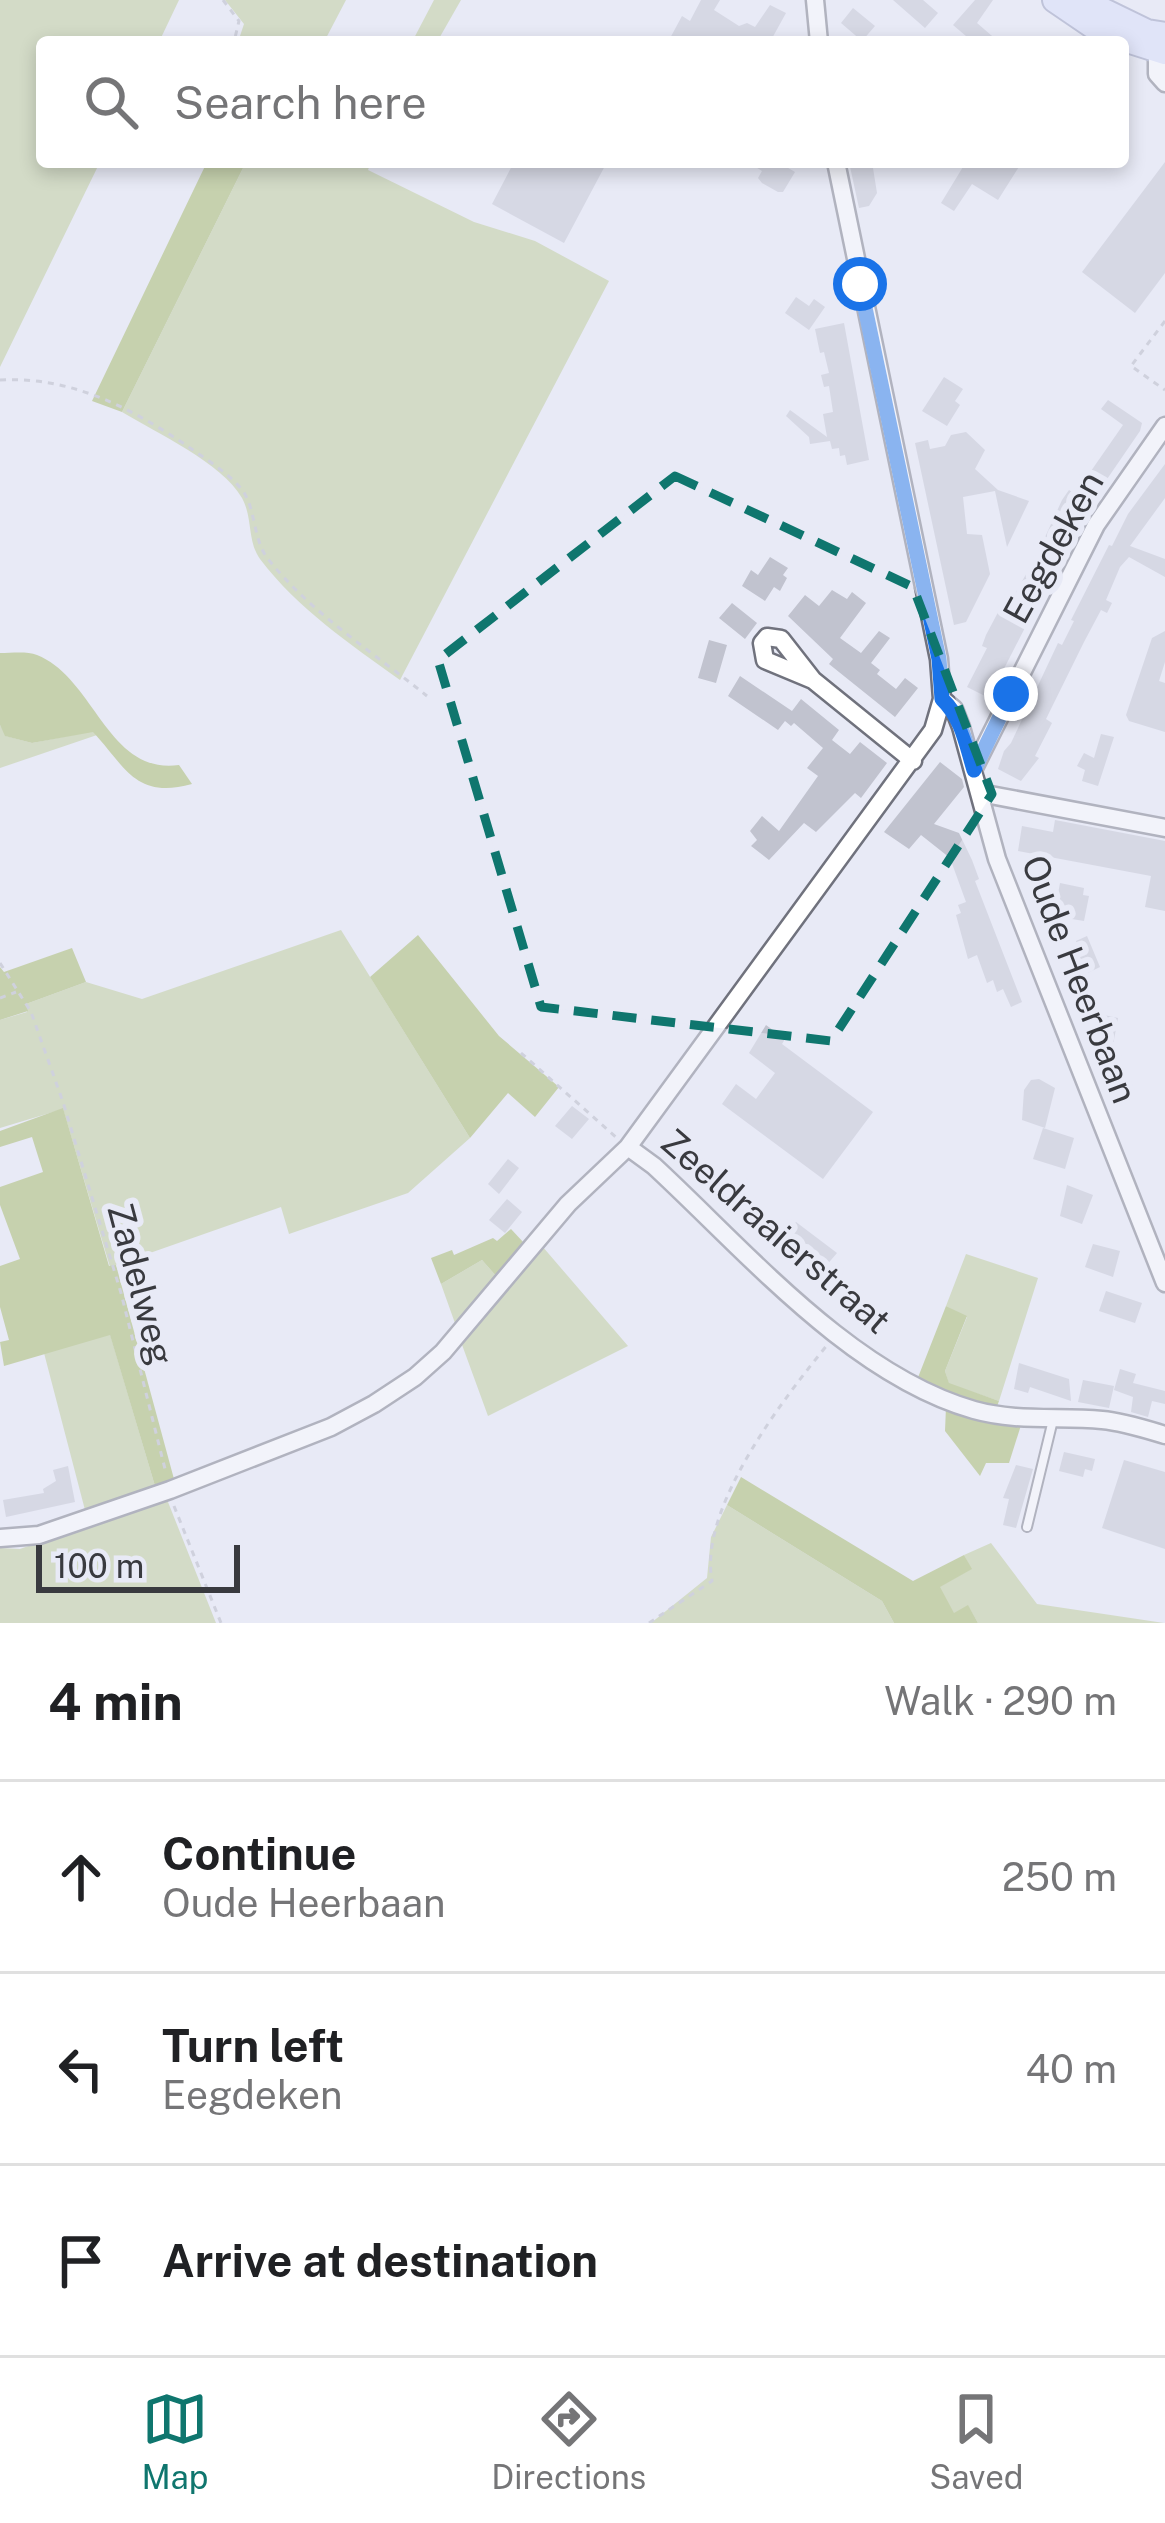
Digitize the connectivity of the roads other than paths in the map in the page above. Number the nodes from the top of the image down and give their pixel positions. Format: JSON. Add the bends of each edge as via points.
{"nodes":[{"id":1,"x":814,"y":0,"type":"edge"},
{"id":2,"x":1055,"y":0,"type":"edge"},
{"id":3,"x":1082,"y":0,"type":"edge"},
{"id":4,"x":818,"y":36,"type":"edge"},
{"id":5,"x":1123,"y":36,"type":"edge"},
{"id":6,"x":1129,"y":37,"type":"edge"},
{"id":7,"x":1161,"y":43,"type":"edge"},
{"id":8,"x":1165,"y":83,"type":"edge"},
{"id":9,"x":837,"y":168,"type":"edge"},
{"id":10,"x":1165,"y":426,"type":"edge"},
{"id":11,"x":813,"y":680,"type":"dead end"},
{"id":12,"x":942,"y":699,"type":"junction"},
{"id":13,"x":913,"y":760,"type":"junction"},
{"id":14,"x":974,"y":770,"type":"junction"},
{"id":15,"x":980,"y":793,"type":"junction"},
{"id":16,"x":1165,"y":828,"type":"edge"},
{"id":17,"x":628,"y":1147,"type":"junction"},
{"id":18,"x":1165,"y":1283,"type":"edge"},
{"id":19,"x":1053,"y":1419,"type":"junction"},
{"id":20,"x":1165,"y":1435,"type":"edge"},
{"id":21,"x":1027,"y":1527,"type":"dead end"},
{"id":22,"x":0,"y":1538,"type":"edge"}],
"edges":[{"from":1,"to":4,"type":"street"},
{"from":2,"to":5,"type":"main road","via":[[1102,32]]},
{"from":3,"to":7,"type":"main road"},
{"from":6,"to":7,"type":"main road"},
{"from":7,"to":8,"type":"street","via":[[1157,74]]},
{"from":9,"to":12,"type":"street","name":"Oude Heerbaan"},
{"from":10,"to":14,"type":"street","name":"Eegdeken","via":[[1096,526]]},
{"from":11,"to":13,"type":"street"},
{"from":12,"to":13,"type":"street"},
{"from":12,"to":14,"type":"street","name":"Oude Heerbaan","via":[[962,727]]},
{"from":13,"to":17,"type":"street"},
{"from":14,"to":15,"type":"street","name":"Oude Heerbaan"},
{"from":15,"to":16,"type":"street"},
{"from":15,"to":18,"type":"street","name":"Oude Heerbaan","via":[[1030,949]]},
{"from":17,"to":19,"type":"street","name":"Zeeldraaierstraat","via":[[867,1357],[949,1402]]},
{"from":17,"to":22,"type":"street","name":"Zeeldraaierstraat","via":[[415,1377],[331,1426],[170,1490],[39,1535]]},
{"from":19,"to":20,"type":"street","name":"Zeeldraaierstraat"},
{"from":19,"to":21,"type":"lane"}]}
